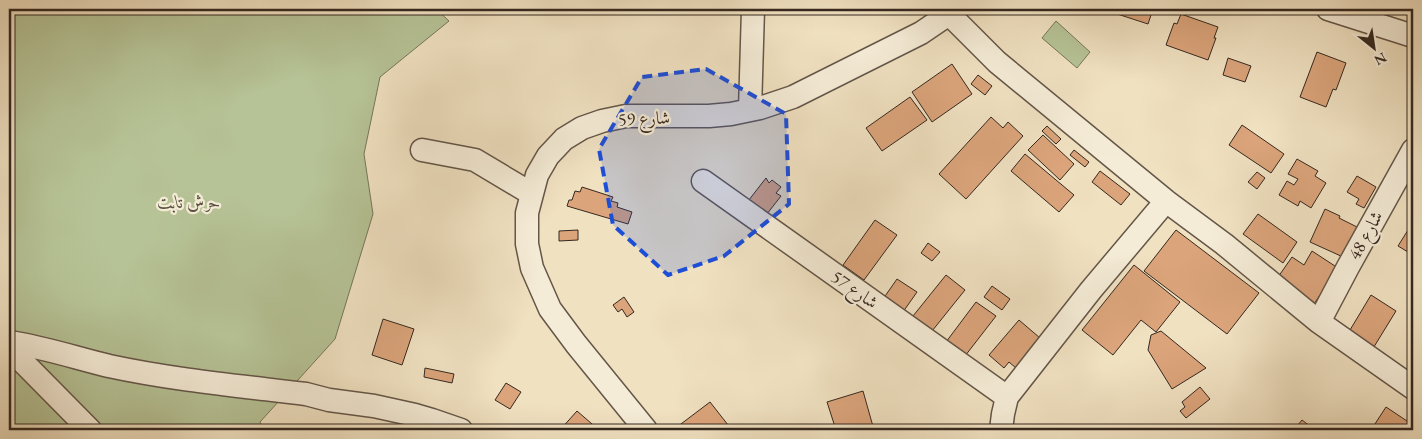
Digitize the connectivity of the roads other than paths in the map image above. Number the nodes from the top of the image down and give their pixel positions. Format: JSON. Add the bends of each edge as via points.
{"nodes":[{"id":1,"x":753,"y":9,"type":"edge"},
{"id":2,"x":1328,"y":9,"type":"edge"},
{"id":3,"x":951,"y":11,"type":"edge"},
{"id":4,"x":1413,"y":36,"type":"edge"},
{"id":5,"x":750,"y":110,"type":"junction"},
{"id":6,"x":422,"y":150,"type":"dead end"},
{"id":7,"x":1413,"y":150,"type":"edge"},
{"id":8,"x":703,"y":181,"type":"dead end"},
{"id":9,"x":532,"y":194,"type":"junction"},
{"id":10,"x":1166,"y":201,"type":"junction"},
{"id":11,"x":1319,"y":322,"type":"junction"},
{"id":12,"x":9,"y":342,"type":"edge"},
{"id":13,"x":9,"y":348,"type":"edge"},
{"id":14,"x":1413,"y":388,"type":"edge"},
{"id":15,"x":1007,"y":397,"type":"junction"},
{"id":16,"x":90,"y":430,"type":"edge"},
{"id":17,"x":461,"y":430,"type":"edge"},
{"id":18,"x":646,"y":430,"type":"edge"},
{"id":19,"x":1001,"y":430,"type":"edge"}],
"edges":[{"from":1,"to":5,"type":"street"},
{"from":2,"to":4,"type":"street"},
{"from":3,"to":5,"type":"street","name":"شارع 59","via":[[921,33],[793,97]]},
{"from":3,"to":10,"type":"street","via":[[997,62]]},
{"from":5,"to":9,"type":"street","name":"شارع 59","via":[[709,116],[626,116],[582,128],[564,139],[548,156],[537,175]]},
{"from":6,"to":9,"type":"street","via":[[475,160]]},
{"from":7,"to":11,"type":"street","name":"شارع 48"},
{"from":8,"to":15,"type":"street","name":"شارع 57"},
{"from":9,"to":18,"type":"street","name":"شارع 59","via":[[527,213],[527,244],[532,268],[550,309]]},
{"from":10,"to":11,"type":"street"},
{"from":10,"to":15,"type":"street"},
{"from":11,"to":14,"type":"street"},
{"from":12,"to":17,"type":"street","via":[[108,366],[374,406]]},
{"from":13,"to":16,"type":"street"},
{"from":15,"to":19,"type":"street"}]}
